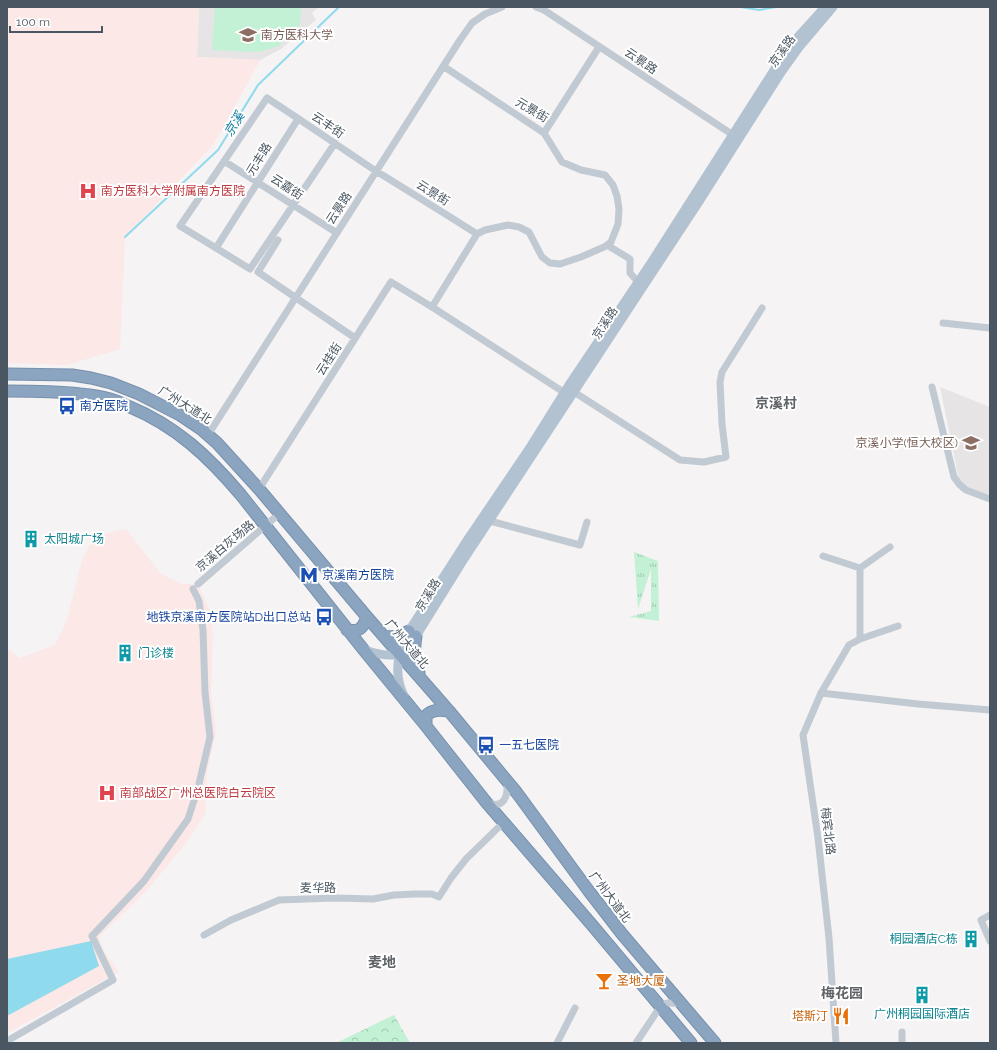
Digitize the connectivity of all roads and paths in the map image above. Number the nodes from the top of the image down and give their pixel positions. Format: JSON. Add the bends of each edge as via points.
{"nodes":[{"id":1,"x":502,"y":7,"type":"edge"},
{"id":2,"x":536,"y":7,"type":"edge"},
{"id":3,"x":825,"y":7,"type":"edge"},
{"id":4,"x":834,"y":7,"type":"edge"},
{"id":5,"x":599,"y":47,"type":"junction"},
{"id":6,"x":443,"y":66,"type":"junction"},
{"id":7,"x":298,"y":119,"type":"junction"},
{"id":8,"x":544,"y":133,"type":"junction"},
{"id":9,"x":733,"y":135,"type":"junction"},
{"id":10,"x":335,"y":143,"type":"junction"},
{"id":11,"x":224,"y":161,"type":"junction"},
{"id":12,"x":376,"y":171,"type":"junction"},
{"id":13,"x":258,"y":182,"type":"junction"},
{"id":14,"x":293,"y":204,"type":"junction"},
{"id":15,"x":337,"y":233,"type":"junction"},
{"id":16,"x":477,"y":234,"type":"junction"},
{"id":17,"x":278,"y":240,"type":"dead end"},
{"id":18,"x":607,"y":245,"type":"junction"},
{"id":19,"x":216,"y":248,"type":"junction"},
{"id":20,"x":638,"y":282,"type":"junction"},
{"id":21,"x":295,"y":298,"type":"junction"},
{"id":22,"x":432,"y":307,"type":"junction"},
{"id":23,"x":762,"y":308,"type":"dead end"},
{"id":24,"x":944,"y":323,"type":"dead end"},
{"id":25,"x":990,"y":328,"type":"edge"},
{"id":26,"x":355,"y":338,"type":"junction"},
{"id":27,"x":7,"y":374,"type":"edge"},
{"id":28,"x":932,"y":387,"type":"dead end"},
{"id":29,"x":7,"y":391,"type":"edge"},
{"id":30,"x":569,"y":392,"type":"junction"},
{"id":31,"x":208,"y":435,"type":"junction"},
{"id":32,"x":259,"y":489,"type":"junction"},
{"id":33,"x":990,"y":499,"type":"edge"},
{"id":34,"x":280,"y":513,"type":"junction"},
{"id":35,"x":490,"y":521,"type":"junction"},
{"id":36,"x":587,"y":522,"type":"dead end"},
{"id":37,"x":266,"y":526,"type":"junction"},
{"id":38,"x":890,"y":547,"type":"dead end"},
{"id":39,"x":823,"y":556,"type":"dead end"},
{"id":40,"x":860,"y":568,"type":"junction"},
{"id":41,"x":198,"y":584,"type":"dead end"},
{"id":42,"x":193,"y":589,"type":"dead end"},
{"id":43,"x":367,"y":617,"type":"junction"},
{"id":44,"x":898,"y":626,"type":"dead end"},
{"id":45,"x":347,"y":630,"type":"junction"},
{"id":46,"x":412,"y":634,"type":"junction"},
{"id":47,"x":384,"y":636,"type":"junction"},
{"id":48,"x":860,"y":639,"type":"junction"},
{"id":49,"x":362,"y":649,"type":"junction"},
{"id":50,"x":399,"y":654,"type":"junction"},
{"id":51,"x":425,"y":684,"type":"junction"},
{"id":52,"x":822,"y":693,"type":"junction"},
{"id":53,"x":408,"y":704,"type":"junction"},
{"id":54,"x":990,"y":710,"type":"edge"},
{"id":55,"x":449,"y":711,"type":"junction"},
{"id":56,"x":426,"y":726,"type":"junction"},
{"id":57,"x":507,"y":782,"type":"junction"},
{"id":58,"x":486,"y":802,"type":"junction"},
{"id":59,"x":504,"y":822,"type":"junction"},
{"id":60,"x":990,"y":915,"type":"edge"},
{"id":61,"x":204,"y":936,"type":"dead end"},
{"id":62,"x":990,"y":941,"type":"edge"},
{"id":63,"x":681,"y":1004,"type":"junction"},
{"id":64,"x":660,"y":1007,"type":"junction"},
{"id":65,"x":575,"y":1008,"type":"dead end"},
{"id":66,"x":902,"y":1032,"type":"dead end"},
{"id":67,"x":7,"y":1041,"type":"edge"},
{"id":68,"x":557,"y":1043,"type":"edge"},
{"id":69,"x":636,"y":1043,"type":"edge"},
{"id":70,"x":691,"y":1043,"type":"edge"},
{"id":71,"x":715,"y":1043,"type":"edge"},
{"id":72,"x":836,"y":1043,"type":"edge"},
{"id":73,"x":902,"y":1043,"type":"edge"}],
"edges":[{"from":1,"to":6,"type":"street","name":"云景路","via":[[472,23]]},
{"from":2,"to":5,"type":"street","name":"云景路"},
{"from":3,"to":9,"type":"main road","name":"京溪路","via":[[796,39]]},
{"from":4,"to":30,"type":"main road","name":"京溪路","via":[[780,74],[700,200]]},
{"from":5,"to":8,"type":"street","name":"元景街"},
{"from":5,"to":9,"type":"street","name":"云景路"},
{"from":6,"to":8,"type":"street","name":"元景街"},
{"from":6,"to":12,"type":"street","name":"云景路"},
{"from":7,"to":10,"type":"street","name":"云丰街"},
{"from":7,"to":11,"type":"street","name":"云丰街","via":[[267,98]]},
{"from":7,"to":13,"type":"street","name":"元丰路"},
{"from":8,"to":18,"type":"street","via":[[562,162],[581,170],[604,175],[613,185],[619,209],[618,224],[611,242]]},
{"from":9,"to":20,"type":"main road","name":"京溪路"},
{"from":10,"to":12,"type":"street","name":"云丰街"},
{"from":10,"to":14,"type":"street"},
{"from":11,"to":13,"type":"street","name":"云嘉街"},
{"from":11,"to":19,"type":"street","via":[[180,226]]},
{"from":12,"to":15,"type":"street","name":"云景路"},
{"from":12,"to":16,"type":"street","name":"云景街"},
{"from":13,"to":14,"type":"street","name":"云嘉街"},
{"from":13,"to":19,"type":"street","name":"元丰路"},
{"from":14,"to":15,"type":"street","name":"云嘉街"},
{"from":14,"to":19,"type":"street","via":[[250,269]]},
{"from":15,"to":21,"type":"street","name":"云景路"},
{"from":16,"to":18,"type":"street","via":[[508,225],[519,227],[529,232],[542,257],[550,263],[560,264]]},
{"from":16,"to":22,"type":"street"},
{"from":17,"to":21,"type":"street","via":[[258,272]]},
{"from":18,"to":20,"type":"street","via":[[630,259],[630,273]]},
{"from":20,"to":30,"type":"main road","name":"京溪路"},
{"from":21,"to":26,"type":"street"},
{"from":21,"to":31,"type":"street","name":"云景路"},
{"from":22,"to":26,"type":"street","name":"云桂街","via":[[391,282]]},
{"from":22,"to":30,"type":"street","name":"云桂街"},
{"from":23,"to":30,"type":"street","name":"云桂街","via":[[722,372],[720,382],[726,457],[704,462],[680,460]]},
{"from":24,"to":25,"type":"street"},
{"from":26,"to":32,"type":"street","name":"云桂街"},
{"from":27,"to":31,"type":"highway","name":"广州大道北","via":[[72,376],[111,383],[167,408]]},
{"from":28,"to":33,"type":"street","via":[[954,477],[966,490]]},
{"from":29,"to":37,"type":"highway","via":[[99,396],[150,416],[184,438],[210,461]]},
{"from":30,"to":35,"type":"main road","name":"京溪路"},
{"from":30,"to":46,"type":"main road","name":"京溪路","via":[[464,545]]},
{"from":31,"to":32,"type":"highway","name":"广州大道北"},
{"from":32,"to":34,"type":"highway","name":"广州大道北"},
{"from":34,"to":37,"type":"street","name":"京溪白灰场路"},
{"from":34,"to":43,"type":"highway","name":"广州大道北"},
{"from":35,"to":36,"type":"street","via":[[580,545]]},
{"from":35,"to":46,"type":"main road","name":"京溪路"},
{"from":37,"to":41,"type":"street","name":"京溪白灰场路"},
{"from":37,"to":45,"type":"highway"},
{"from":38,"to":40,"type":"street"},
{"from":39,"to":40,"type":"street"},
{"from":40,"to":48,"type":"street"},
{"from":42,"to":67,"type":"street","via":[[199,601],[203,630],[205,692],[210,737],[188,819],[144,881],[92,936],[113,980]]},
{"from":43,"to":45,"type":"highway","via":[[364,625],[358,630]]},
{"from":43,"to":47,"type":"highway","name":"广州大道北"},
{"from":44,"to":48,"type":"street"},
{"from":45,"to":49,"type":"highway"},
{"from":46,"to":47,"type":"highway"},
{"from":46,"to":50,"type":"main road","name":"京溪路","via":[[404,640]]},
{"from":46,"to":51,"type":"highway","via":[[414,659]]},
{"from":47,"to":50,"type":"highway","name":"广州大道北"},
{"from":48,"to":52,"type":"street","name":"梅宾北路","via":[[849,645]]},
{"from":49,"to":50,"type":"main road","via":[[380,654]]},
{"from":49,"to":53,"type":"highway"},
{"from":50,"to":51,"type":"highway","name":"广州大道北"},
{"from":50,"to":53,"type":"main road","name":"京溪路","via":[[398,681]]},
{"from":51,"to":55,"type":"highway","name":"广州大道北"},
{"from":52,"to":54,"type":"street"},
{"from":52,"to":72,"type":"street","name":"梅宾北路","via":[[803,735],[829,938]]},
{"from":53,"to":56,"type":"highway"},
{"from":55,"to":56,"type":"highway","via":[[429,713],[426,716]]},
{"from":55,"to":57,"type":"highway","name":"广州大道北"},
{"from":56,"to":58,"type":"highway"},
{"from":57,"to":58,"type":"street","via":[[506,798],[503,802]]},
{"from":57,"to":63,"type":"highway","name":"广州大道北","via":[[607,915]]},
{"from":58,"to":59,"type":"highway"},
{"from":59,"to":61,"type":"street","name":"麦华路","via":[[466,859],[439,897],[432,894],[415,894],[373,899],[279,900],[231,920]]},
{"from":59,"to":64,"type":"highway"},
{"from":60,"to":62,"type":"street","via":[[981,920]]},
{"from":63,"to":64,"type":"street","via":[[665,1003]]},
{"from":63,"to":71,"type":"highway","name":"广州大道北"},
{"from":64,"to":69,"type":"street"},
{"from":64,"to":70,"type":"highway"},
{"from":65,"to":68,"type":"street"},
{"from":66,"to":73,"type":"street"}]}
